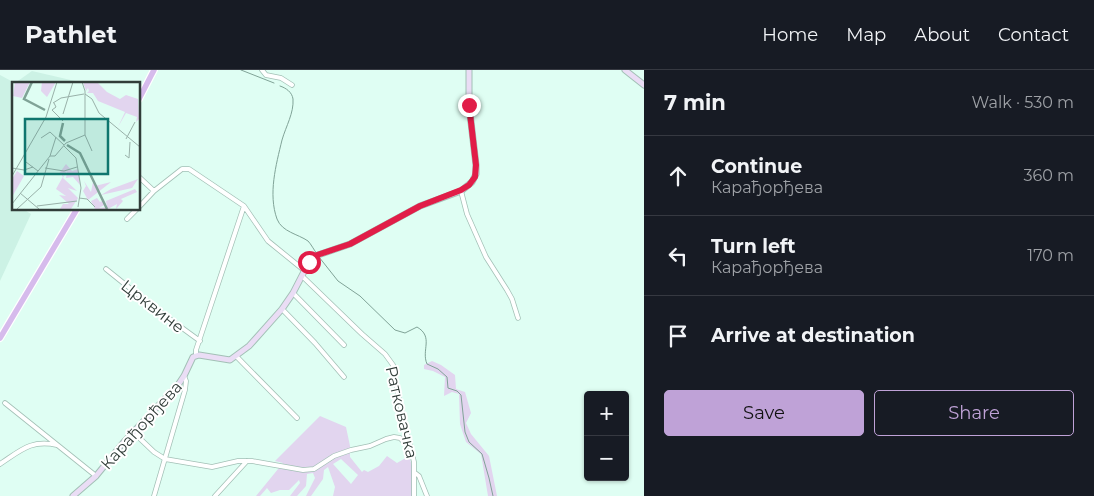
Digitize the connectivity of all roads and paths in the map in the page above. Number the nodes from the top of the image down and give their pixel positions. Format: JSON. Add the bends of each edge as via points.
{"nodes":[{"id":1,"x":154,"y":70,"type":"edge"},
{"id":2,"x":262,"y":70,"type":"edge"},
{"id":3,"x":276,"y":70,"type":"edge"},
{"id":4,"x":469,"y":70,"type":"edge"},
{"id":5,"x":626,"y":70,"type":"edge"},
{"id":6,"x":274,"y":77,"type":"junction"},
{"id":7,"x":292,"y":85,"type":"dead end"},
{"id":8,"x":644,"y":86,"type":"edge"},
{"id":9,"x":140,"y":97,"type":"edge"},
{"id":10,"x":140,"y":178,"type":"edge"},
{"id":11,"x":461,"y":190,"type":"junction"},
{"id":12,"x":154,"y":191,"type":"junction"},
{"id":13,"x":140,"y":206,"type":"edge"},
{"id":14,"x":244,"y":206,"type":"junction"},
{"id":15,"x":76,"y":210,"type":"edge"},
{"id":16,"x":136,"y":210,"type":"edge"},
{"id":17,"x":127,"y":219,"type":"dead end"},
{"id":18,"x":106,"y":269,"type":"dead end"},
{"id":19,"x":303,"y":274,"type":"junction"},
{"id":20,"x":293,"y":293,"type":"junction"},
{"id":21,"x":282,"y":309,"type":"junction"},
{"id":22,"x":518,"y":318,"type":"dead end"},
{"id":23,"x":0,"y":338,"type":"edge"},
{"id":24,"x":200,"y":341,"type":"junction"},
{"id":25,"x":344,"y":345,"type":"dead end"},
{"id":26,"x":196,"y":355,"type":"junction"},
{"id":27,"x":237,"y":357,"type":"junction"},
{"id":28,"x":184,"y":376,"type":"junction"},
{"id":29,"x":344,"y":377,"type":"dead end"},
{"id":30,"x":5,"y":403,"type":"dead end"},
{"id":31,"x":297,"y":418,"type":"dead end"},
{"id":32,"x":133,"y":432,"type":"junction"},
{"id":33,"x":409,"y":443,"type":"junction"},
{"id":34,"x":59,"y":446,"type":"junction"},
{"id":35,"x":165,"y":458,"type":"junction"},
{"id":36,"x":247,"y":461,"type":"junction"},
{"id":37,"x":0,"y":464,"type":"edge"},
{"id":38,"x":415,"y":473,"type":"junction"},
{"id":39,"x":96,"y":476,"type":"junction"},
{"id":40,"x":73,"y":496,"type":"edge"},
{"id":41,"x":154,"y":496,"type":"edge"},
{"id":42,"x":215,"y":496,"type":"edge"},
{"id":43,"x":414,"y":496,"type":"edge"},
{"id":44,"x":427,"y":496,"type":"edge"}],
"edges":[{"from":1,"to":9,"type":"main road"},
{"from":2,"to":6,"type":"street"},
{"from":3,"to":6,"type":"street"},
{"from":4,"to":11,"type":"street","via":[[476,174],[472,182]]},
{"from":5,"to":8,"type":"street"},
{"from":6,"to":7,"type":"street"},
{"from":10,"to":12,"type":"street"},
{"from":11,"to":19,"type":"street","via":[[420,206],[350,244],[319,254]]},
{"from":11,"to":22,"type":"street","via":[[482,250],[512,299]]},
{"from":12,"to":13,"type":"street"},
{"from":12,"to":14,"type":"street","via":[[185,168]]},
{"from":14,"to":19,"type":"street","name":"Ратковачка","via":[[268,241]]},
{"from":14,"to":24,"type":"street"},
{"from":15,"to":23,"type":"main road"},
{"from":16,"to":17,"type":"street"},
{"from":18,"to":24,"type":"street","name":"Црквине"},
{"from":19,"to":20,"type":"street"},
{"from":19,"to":33,"type":"street","name":"Ратковачка","via":[[390,360]]},
{"from":20,"to":21,"type":"street"},
{"from":20,"to":25,"type":"street"},
{"from":21,"to":27,"type":"street"},
{"from":21,"to":29,"type":"street"},
{"from":24,"to":26,"type":"street"},
{"from":26,"to":27,"type":"street","via":[[226,360]]},
{"from":26,"to":28,"type":"street","name":"Карађорђева","via":[[190,360]]},
{"from":27,"to":31,"type":"street"},
{"from":28,"to":32,"type":"street","name":"Карађорђева"},
{"from":28,"to":35,"type":"street","via":[[186,390]]},
{"from":30,"to":34,"type":"street"},
{"from":32,"to":35,"type":"street"},
{"from":32,"to":39,"type":"street","name":"Карађорђева"},
{"from":33,"to":36,"type":"street","via":[[400,438],[386,439],[334,456],[314,469]]},
{"from":33,"to":38,"type":"street","name":"Ратковачка"},
{"from":34,"to":37,"type":"street","via":[[42,443],[29,446]]},
{"from":34,"to":39,"type":"street"},
{"from":35,"to":36,"type":"street","via":[[212,467]]},
{"from":35,"to":41,"type":"street"},
{"from":36,"to":42,"type":"street"},
{"from":38,"to":43,"type":"street","name":"Ратковачка"},
{"from":38,"to":44,"type":"street"},
{"from":39,"to":40,"type":"street","name":"Карађорђева"}]}
